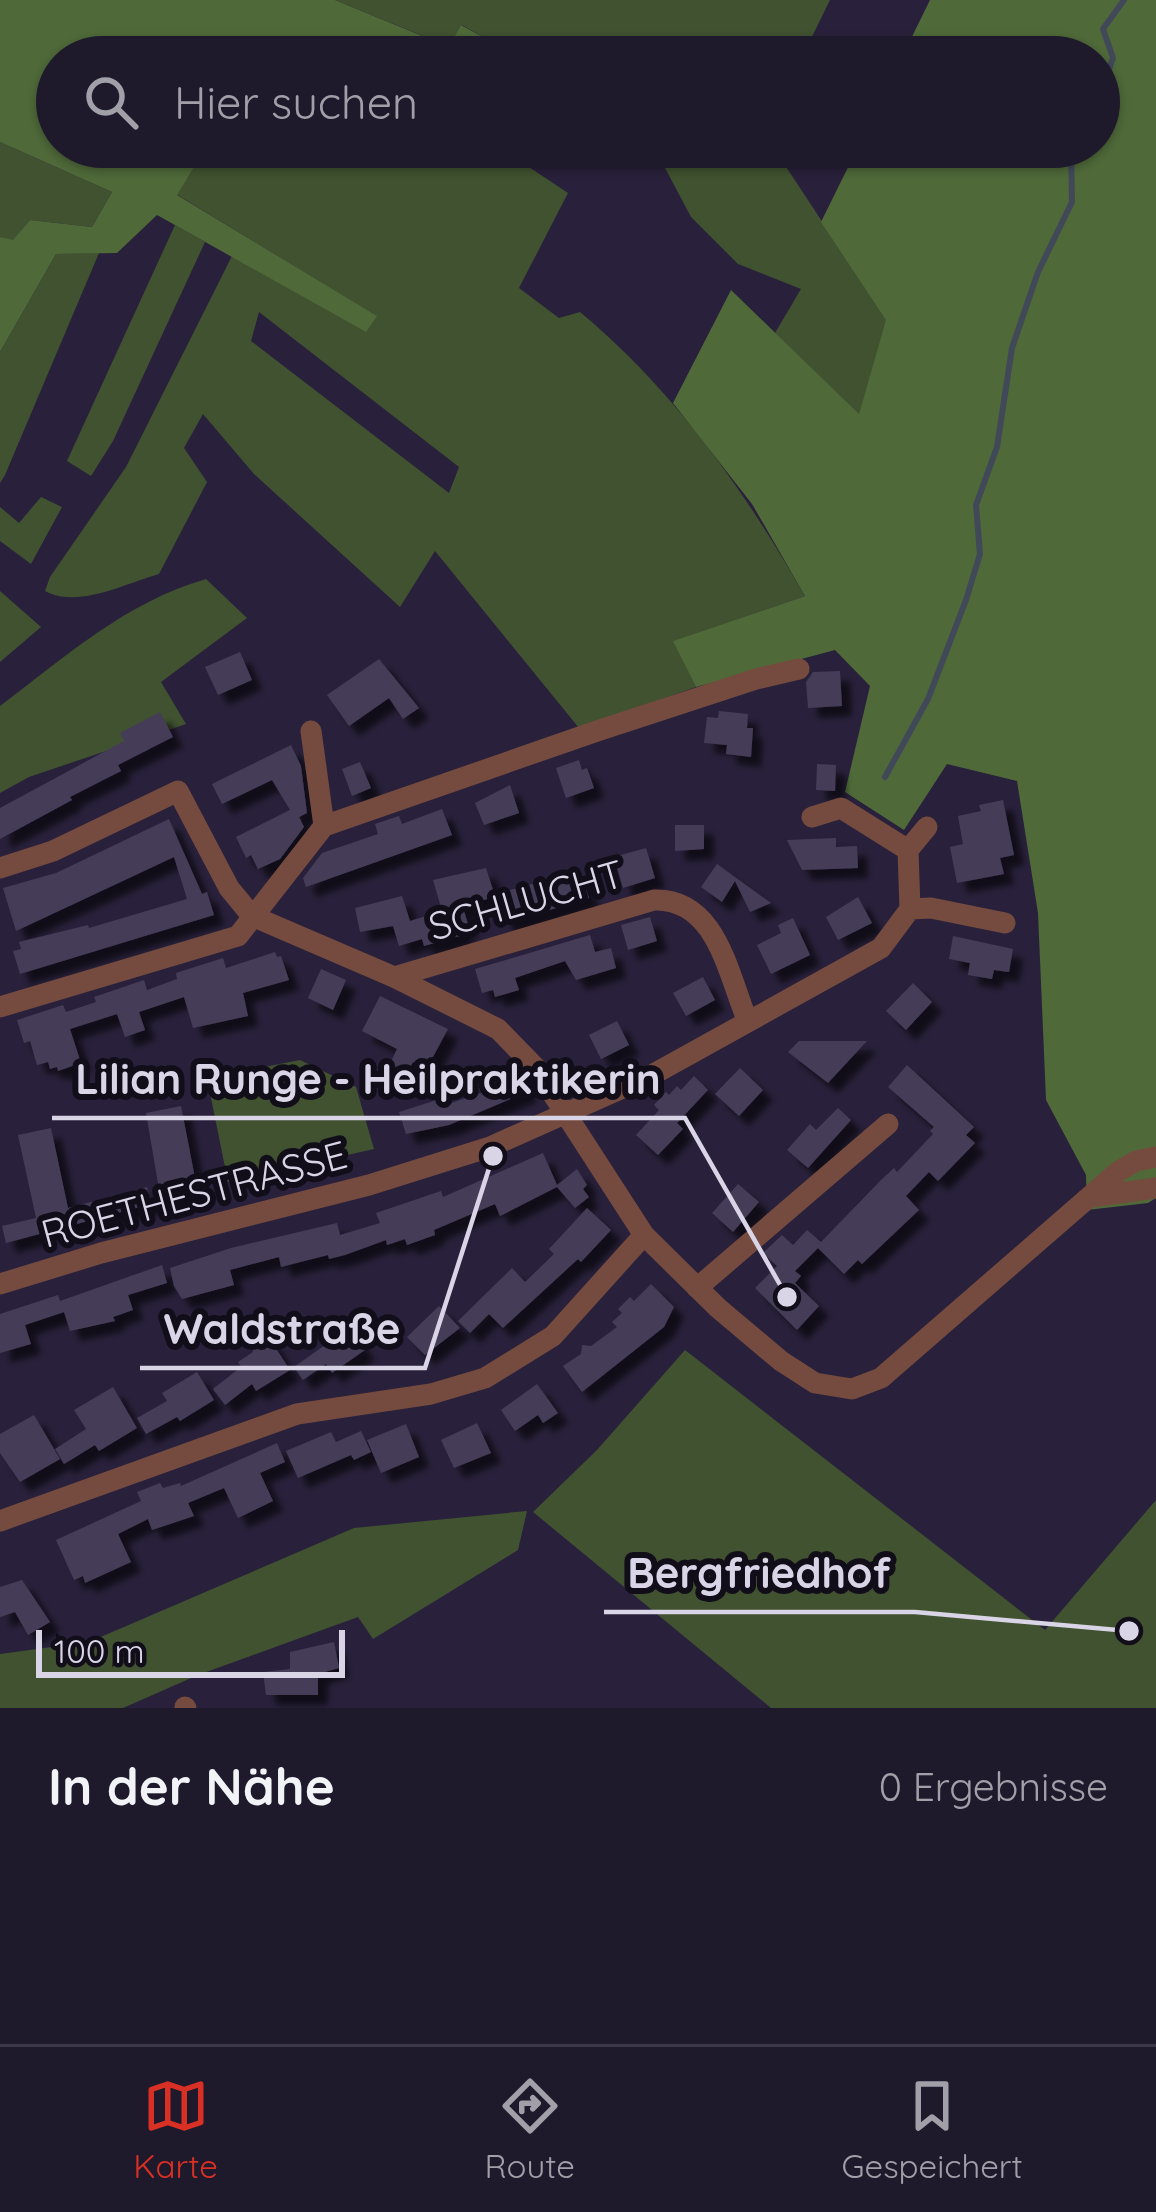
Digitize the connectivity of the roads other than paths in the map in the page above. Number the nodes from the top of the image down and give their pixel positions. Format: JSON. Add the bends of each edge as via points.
{"nodes":[{"id":1,"x":799,"y":669,"type":"dead end"},
{"id":2,"x":311,"y":731,"type":"dead end"},
{"id":3,"x":812,"y":817,"type":"dead end"},
{"id":4,"x":325,"y":826,"type":"junction"},
{"id":5,"x":927,"y":827,"type":"dead end"},
{"id":6,"x":908,"y":850,"type":"junction"},
{"id":7,"x":0,"y":868,"type":"edge"},
{"id":8,"x":910,"y":909,"type":"junction"},
{"id":9,"x":252,"y":916,"type":"junction"},
{"id":10,"x":1005,"y":922,"type":"dead end"},
{"id":11,"x":394,"y":976,"type":"junction"},
{"id":12,"x":0,"y":1007,"type":"edge"},
{"id":13,"x":748,"y":1022,"type":"junction"},
{"id":14,"x":566,"y":1114,"type":"junction"},
{"id":15,"x":888,"y":1124,"type":"dead end"},
{"id":16,"x":1156,"y":1157,"type":"edge"},
{"id":17,"x":1156,"y":1188,"type":"edge"},
{"id":18,"x":1091,"y":1197,"type":"junction"},
{"id":19,"x":644,"y":1235,"type":"junction"},
{"id":20,"x":0,"y":1283,"type":"edge"},
{"id":21,"x":697,"y":1288,"type":"junction"},
{"id":22,"x":0,"y":1521,"type":"edge"}],
"edges":[{"from":1,"to":4,"type":"street"},
{"from":2,"to":4,"type":"street"},
{"from":3,"to":6,"type":"street","via":[[841,808]]},
{"from":4,"to":9,"type":"street"},
{"from":5,"to":6,"type":"street"},
{"from":6,"to":8,"type":"street"},
{"from":7,"to":9,"type":"street","via":[[178,791]]},
{"from":8,"to":10,"type":"street"},
{"from":8,"to":13,"type":"street","name":"ROETHESTRASSE","via":[[881,948]]},
{"from":9,"to":11,"type":"street"},
{"from":9,"to":12,"type":"street","via":[[238,935]]},
{"from":11,"to":13,"type":"street","name":"SCHLUCHT","via":[[674,899],[703,919]]},
{"from":11,"to":14,"type":"street","via":[[498,1029]]},
{"from":13,"to":14,"type":"street","name":"ROETHESTRASSE"},
{"from":14,"to":19,"type":"street"},
{"from":14,"to":20,"type":"street","name":"ROETHESTRASSE","via":[[369,1185]]},
{"from":15,"to":21,"type":"street"},
{"from":16,"to":18,"type":"street","via":[[1119,1171]]},
{"from":17,"to":18,"type":"street"},
{"from":18,"to":21,"type":"street","via":[[881,1378],[852,1389],[814,1383]]},
{"from":19,"to":21,"type":"street"},
{"from":19,"to":22,"type":"street","via":[[553,1336],[485,1378],[296,1414]]}]}
